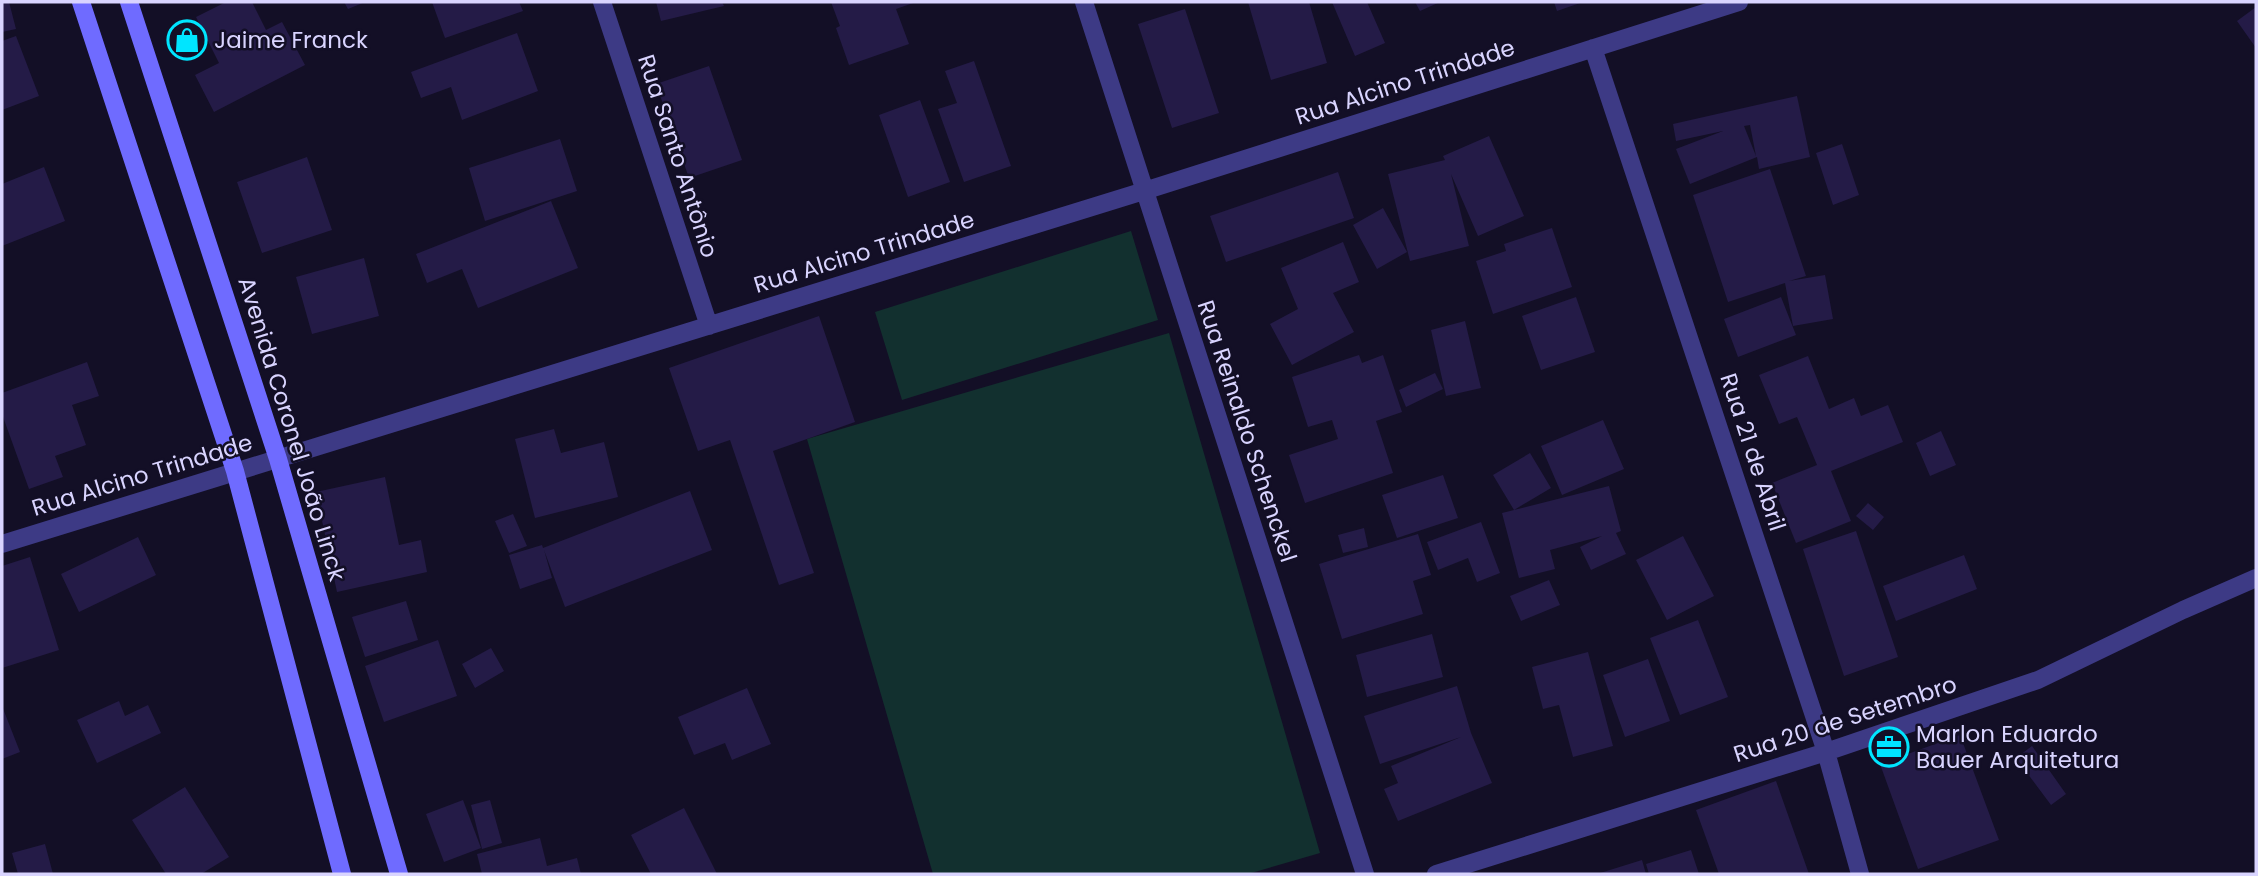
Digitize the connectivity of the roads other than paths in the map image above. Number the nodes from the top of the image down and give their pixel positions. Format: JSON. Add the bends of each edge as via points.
{"nodes":[{"id":1,"x":81,"y":2,"type":"edge"},
{"id":2,"x":129,"y":2,"type":"edge"},
{"id":3,"x":602,"y":2,"type":"edge"},
{"id":4,"x":1084,"y":2,"type":"edge"},
{"id":5,"x":1739,"y":2,"type":"edge"},
{"id":6,"x":1593,"y":48,"type":"junction"},
{"id":7,"x":1144,"y":191,"type":"junction"},
{"id":8,"x":709,"y":326,"type":"junction"},
{"id":9,"x":278,"y":459,"type":"junction"},
{"id":10,"x":235,"y":471,"type":"junction"},
{"id":11,"x":2,"y":544,"type":"edge"},
{"id":12,"x":2256,"y":578,"type":"edge"},
{"id":13,"x":1826,"y":752,"type":"junction"},
{"id":14,"x":342,"y":874,"type":"edge"},
{"id":15,"x":399,"y":874,"type":"edge"},
{"id":16,"x":1365,"y":874,"type":"edge"},
{"id":17,"x":1436,"y":874,"type":"edge"},
{"id":18,"x":1860,"y":874,"type":"edge"}],
"edges":[{"from":1,"to":10,"type":"main road"},
{"from":2,"to":9,"type":"main road","name":"Avenida Coronel João Linck"},
{"from":3,"to":8,"type":"street","name":"Rua Santo Antônio"},
{"from":4,"to":7,"type":"street","name":"Rua Reinaldo Schenckel"},
{"from":5,"to":6,"type":"street","name":"Rua Alcino Trindade"},
{"from":6,"to":7,"type":"street","name":"Rua Alcino Trindade"},
{"from":6,"to":13,"type":"street","name":"Rua 21 de Abril"},
{"from":7,"to":8,"type":"street","name":"Rua Alcino Trindade"},
{"from":7,"to":16,"type":"street","name":"Rua Reinaldo Schenckel"},
{"from":8,"to":9,"type":"street","name":"Rua Alcino Trindade"},
{"from":9,"to":10,"type":"street","name":"Rua Alcino Trindade"},
{"from":9,"to":15,"type":"main road","name":"Avenida Coronel João Linck"},
{"from":10,"to":11,"type":"street","name":"Rua Alcino Trindade"},
{"from":10,"to":14,"type":"main road"},
{"from":12,"to":13,"type":"street","name":"Rua 20 de Setembro","via":[[2038,680]]},
{"from":13,"to":17,"type":"street","name":"Rua 20 de Setembro"},
{"from":13,"to":18,"type":"street","name":"Rua 21 de Abril"}]}
